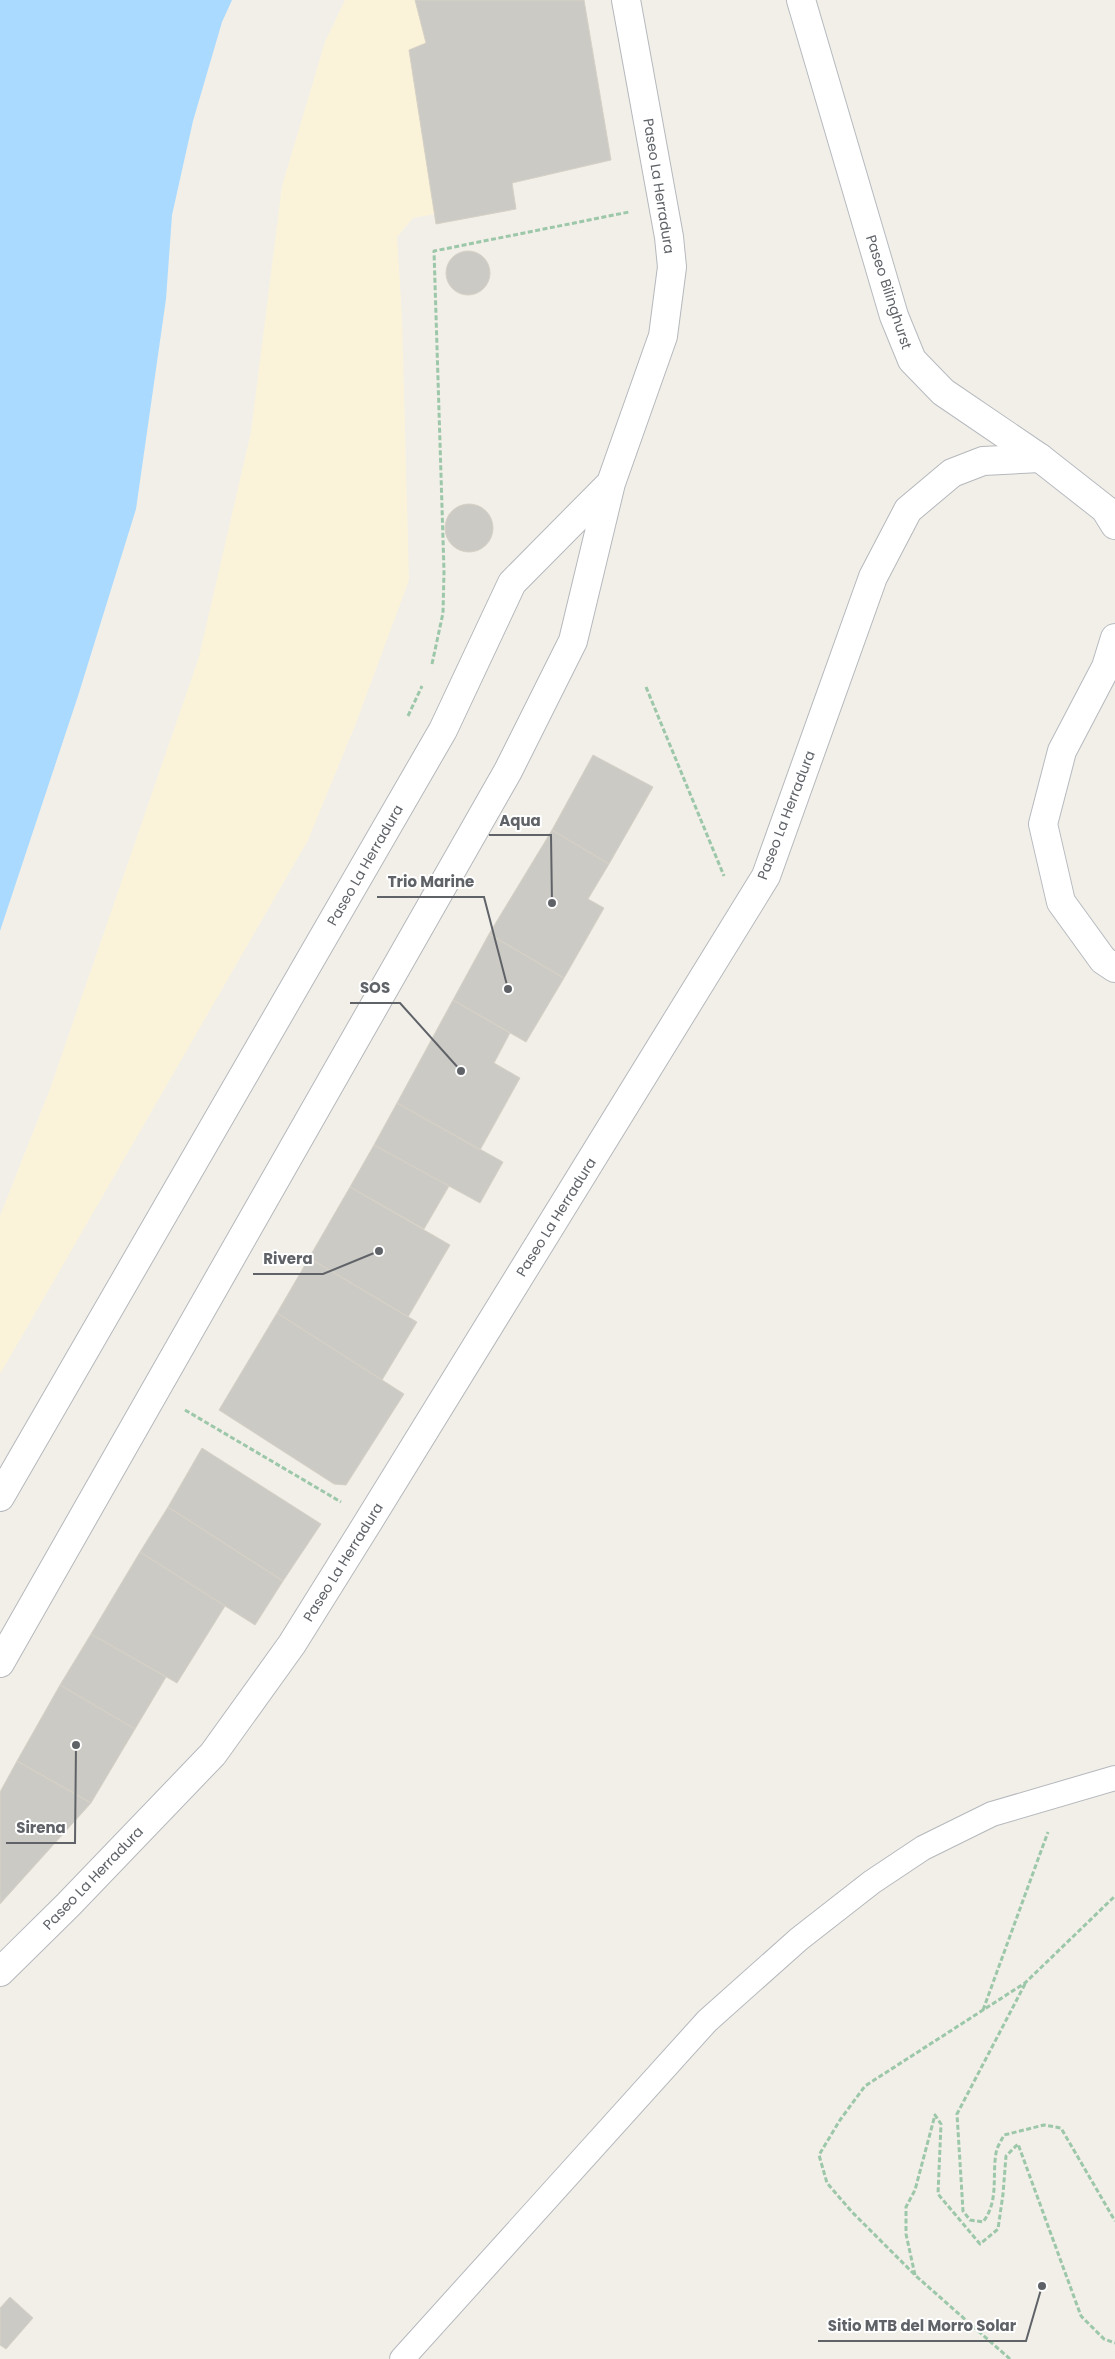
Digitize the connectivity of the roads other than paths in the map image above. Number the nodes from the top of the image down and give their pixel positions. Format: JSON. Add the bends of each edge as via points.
{"nodes":[{"id":1,"x":626,"y":0,"type":"edge"},
{"id":2,"x":801,"y":0,"type":"edge"},
{"id":3,"x":1040,"y":458,"type":"junction"},
{"id":4,"x":611,"y":483,"type":"junction"},
{"id":5,"x":1115,"y":525,"type":"edge"},
{"id":6,"x":1115,"y":638,"type":"edge"},
{"id":7,"x":1115,"y":968,"type":"edge"},
{"id":8,"x":0,"y":1497,"type":"edge"},
{"id":9,"x":0,"y":1663,"type":"edge"},
{"id":10,"x":1115,"y":1778,"type":"edge"},
{"id":11,"x":0,"y":1972,"type":"edge"},
{"id":12,"x":402,"y":2359,"type":"edge"}],
"edges":[{"from":1,"to":4,"type":"street","name":"Paseo La Herradura","via":[[672,267],[663,336]]},
{"from":2,"to":3,"type":"street","name":"Paseo Bilinghurst","via":[[894,316],[912,360],[942,392]]},
{"from":3,"to":5,"type":"street","name":"Paseo Bilinghurst","via":[[1106,509]]},
{"from":3,"to":11,"type":"street","name":"Paseo La Herradura","via":[[983,461],[952,473],[908,510],[873,577],[766,876],[370,1519],[292,1644],[213,1754]]},
{"from":4,"to":8,"type":"street","name":"Paseo La Herradura","via":[[512,583],[443,730]]},
{"from":4,"to":9,"type":"street","name":"Paseo La Herradura","via":[[573,641],[508,771]]},
{"from":6,"to":7,"type":"street","via":[[1106,668],[1062,750],[1043,824],[1061,902],[1103,960]]},
{"from":10,"to":12,"type":"lane","via":[[992,1814],[923,1848],[872,1882],[799,1939],[707,2021]]}]}
